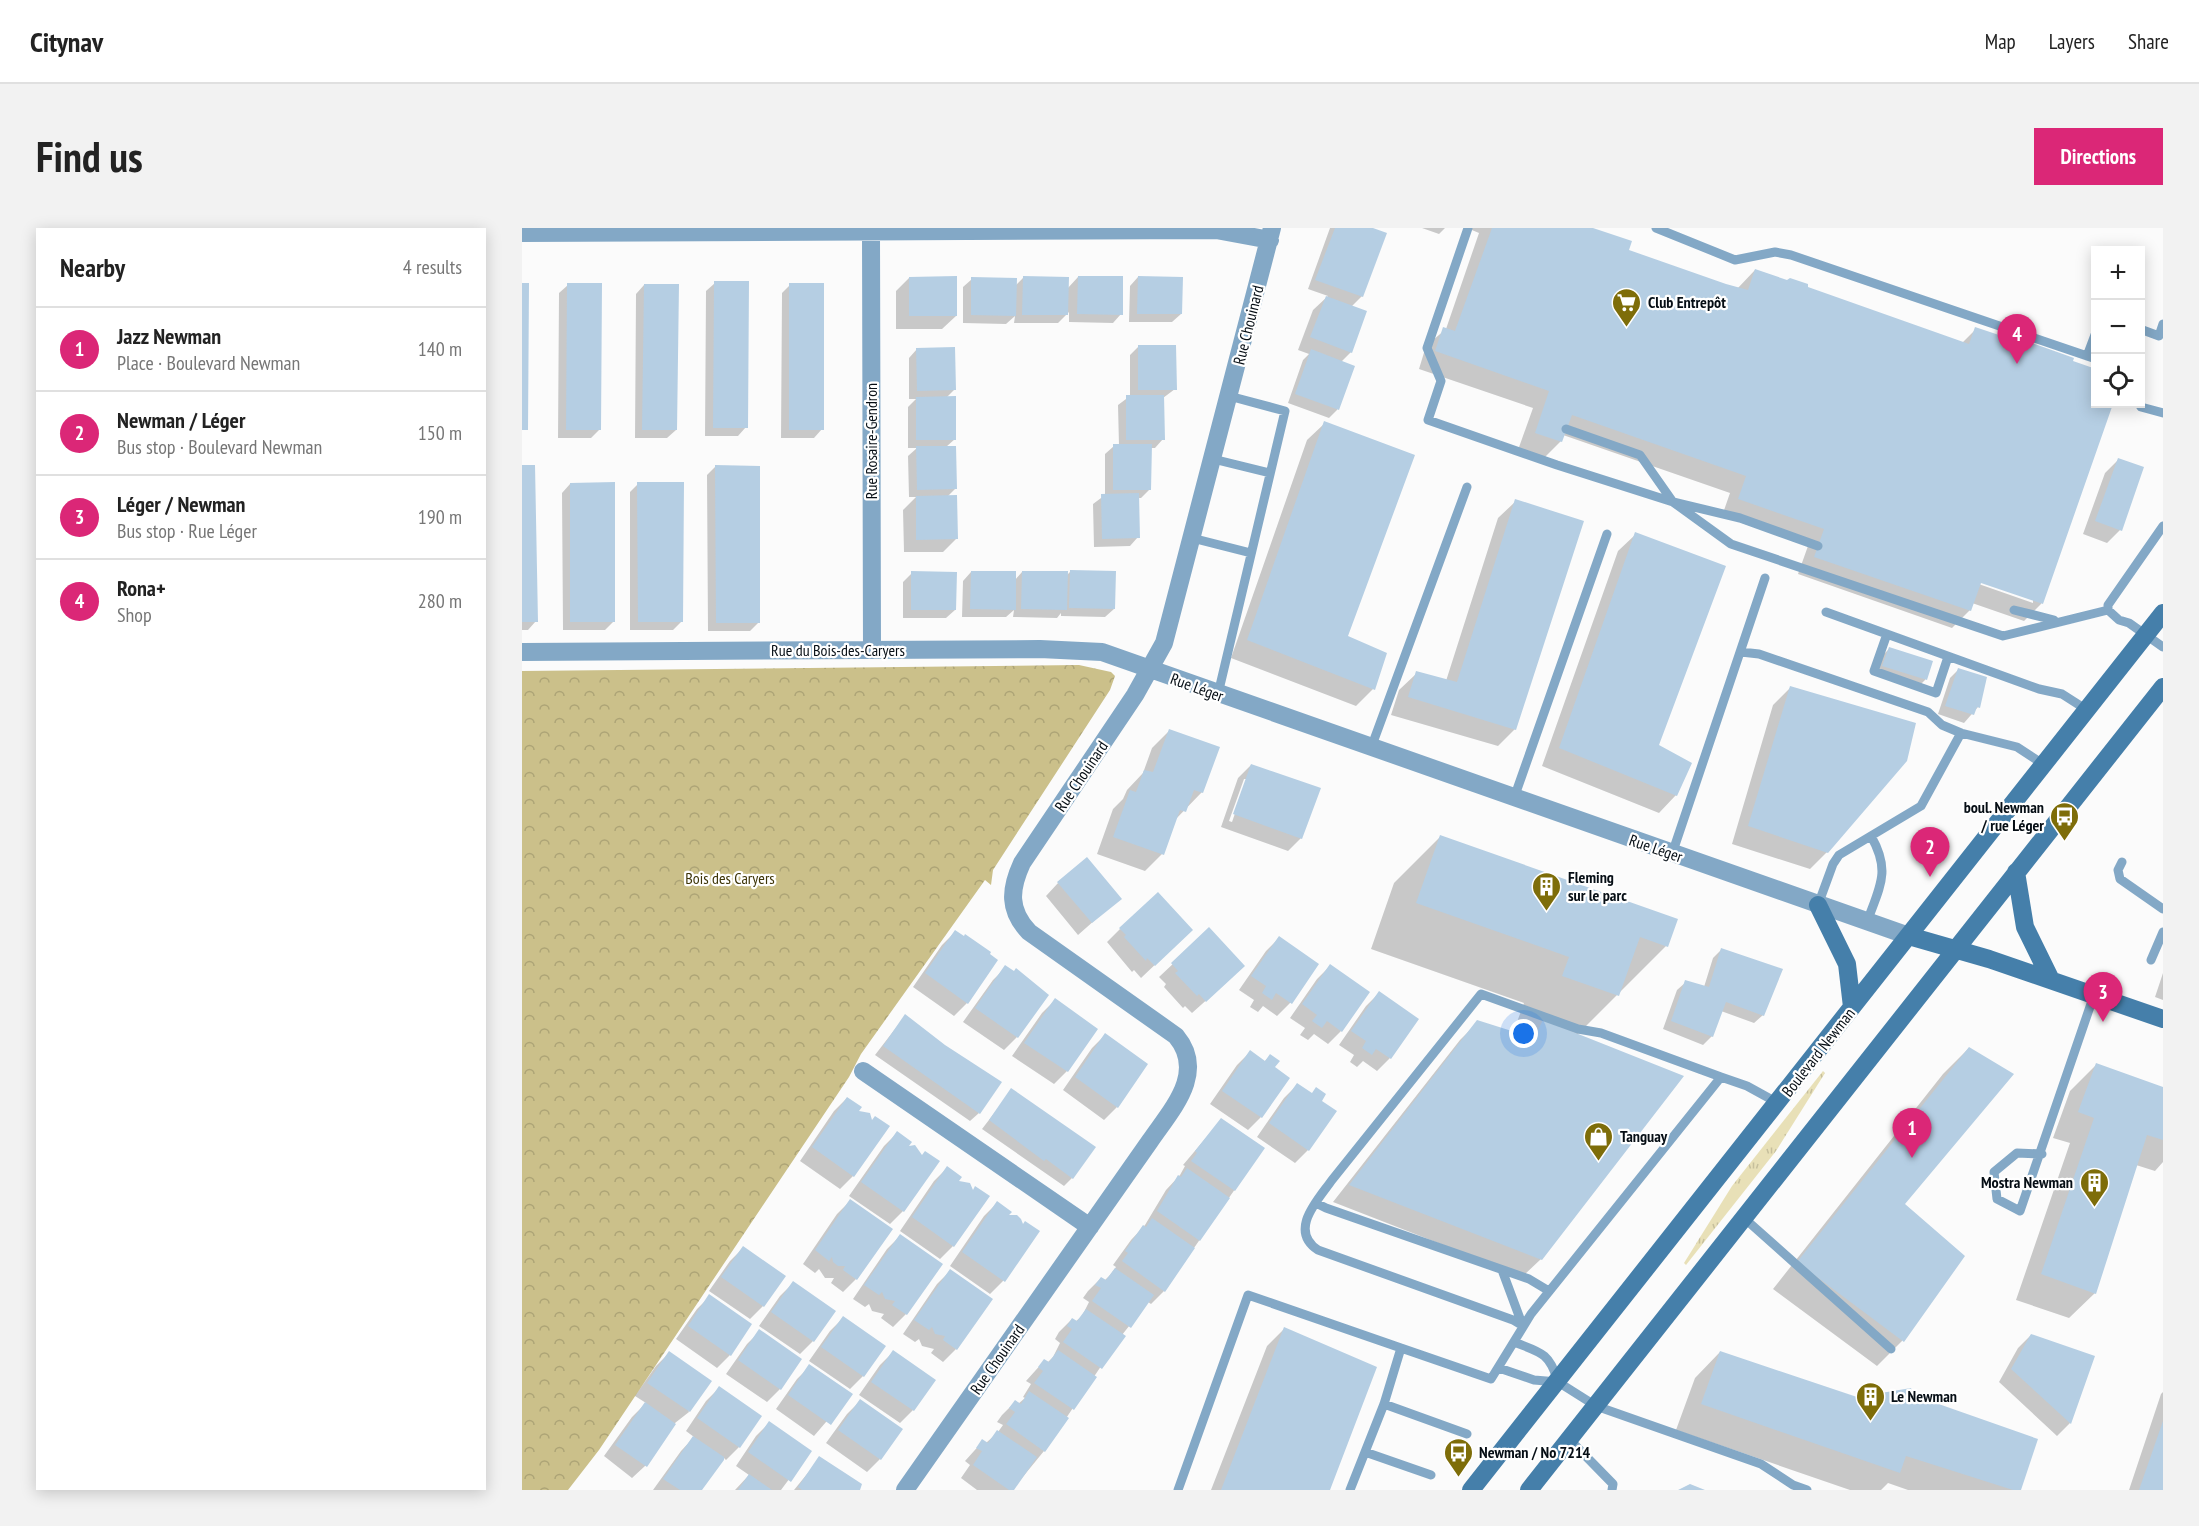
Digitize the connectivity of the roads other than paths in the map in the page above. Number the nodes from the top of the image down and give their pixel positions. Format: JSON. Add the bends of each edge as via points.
{"nodes":[{"id":1,"x":1468,"y":228,"type":"edge"},
{"id":2,"x":1656,"y":228,"type":"edge"},
{"id":3,"x":871,"y":232,"type":"junction"},
{"id":4,"x":522,"y":233,"type":"edge"},
{"id":5,"x":1271,"y":234,"type":"edge"},
{"id":6,"x":2163,"y":324,"type":"edge"},
{"id":7,"x":2145,"y":331,"type":"edge"},
{"id":8,"x":2091,"y":358,"type":"edge"},
{"id":9,"x":1229,"y":396,"type":"junction"},
{"id":10,"x":2145,"y":408,"type":"edge"},
{"id":11,"x":2163,"y":413,"type":"edge"},
{"id":12,"x":1566,"y":429,"type":"dead end"},
{"id":13,"x":1213,"y":459,"type":"junction"},
{"id":14,"x":1270,"y":473,"type":"junction"},
{"id":15,"x":1467,"y":487,"type":"dead end"},
{"id":16,"x":1673,"y":502,"type":"junction"},
{"id":17,"x":2163,"y":526,"type":"edge"},
{"id":18,"x":1607,"y":534,"type":"dead end"},
{"id":19,"x":1192,"y":538,"type":"junction"},
{"id":20,"x":1818,"y":546,"type":"dead end"},
{"id":21,"x":1251,"y":553,"type":"junction"},
{"id":22,"x":1765,"y":578,"type":"dead end"},
{"id":23,"x":2014,"y":610,"type":"dead end"},
{"id":24,"x":2108,"y":610,"type":"junction"},
{"id":25,"x":1826,"y":612,"type":"dead end"},
{"id":26,"x":2163,"y":613,"type":"edge"},
{"id":27,"x":2060,"y":621,"type":"junction"},
{"id":28,"x":1887,"y":634,"type":"junction"},
{"id":29,"x":2146,"y":635,"type":"junction"},
{"id":30,"x":2163,"y":647,"type":"edge"},
{"id":31,"x":872,"y":650,"type":"junction"},
{"id":32,"x":522,"y":652,"type":"edge"},
{"id":33,"x":1741,"y":652,"type":"junction"},
{"id":34,"x":1948,"y":657,"type":"junction"},
{"id":35,"x":1151,"y":670,"type":"junction"},
{"id":36,"x":2163,"y":687,"type":"edge"},
{"id":37,"x":1218,"y":694,"type":"junction"},
{"id":38,"x":2087,"y":710,"type":"junction"},
{"id":39,"x":1961,"y":734,"type":"junction"},
{"id":40,"x":1371,"y":748,"type":"junction"},
{"id":41,"x":2043,"y":764,"type":"junction"},
{"id":42,"x":1514,"y":798,"type":"junction"},
{"id":43,"x":1871,"y":836,"type":"junction"},
{"id":44,"x":1672,"y":854,"type":"junction"},
{"id":45,"x":2122,"y":862,"type":"dead end"},
{"id":46,"x":2016,"y":873,"type":"junction"},
{"id":47,"x":1818,"y":905,"type":"junction"},
{"id":48,"x":2163,"y":909,"type":"edge"},
{"id":49,"x":1868,"y":922,"type":"junction"},
{"id":50,"x":2163,"y":932,"type":"edge"},
{"id":51,"x":1909,"y":936,"type":"junction"},
{"id":52,"x":1956,"y":950,"type":"junction"},
{"id":53,"x":2151,"y":960,"type":"dead end"},
{"id":54,"x":2051,"y":980,"type":"junction"},
{"id":55,"x":2094,"y":995,"type":"junction"},
{"id":56,"x":1852,"y":1007,"type":"junction"},
{"id":57,"x":2163,"y":1019,"type":"edge"},
{"id":58,"x":863,"y":1071,"type":"dead end"},
{"id":59,"x":1722,"y":1077,"type":"junction"},
{"id":60,"x":1778,"y":1103,"type":"junction"},
{"id":61,"x":2042,"y":1154,"type":"junction"},
{"id":62,"x":1317,"y":1203,"type":"junction"},
{"id":63,"x":1744,"y":1218,"type":"junction"},
{"id":64,"x":1090,"y":1227,"type":"junction"},
{"id":65,"x":1503,"y":1270,"type":"junction"},
{"id":66,"x":1550,"y":1291,"type":"junction"},
{"id":67,"x":1523,"y":1326,"type":"junction"},
{"id":68,"x":1514,"y":1342,"type":"junction"},
{"id":69,"x":1401,"y":1348,"type":"junction"},
{"id":70,"x":1891,"y":1349,"type":"dead end"},
{"id":71,"x":1499,"y":1368,"type":"junction"},
{"id":72,"x":1558,"y":1382,"type":"junction"},
{"id":73,"x":1384,"y":1404,"type":"junction"},
{"id":74,"x":1596,"y":1406,"type":"junction"},
{"id":75,"x":1467,"y":1434,"type":"dead end"},
{"id":76,"x":1569,"y":1439,"type":"junction"},
{"id":77,"x":1365,"y":1452,"type":"junction"},
{"id":78,"x":1431,"y":1475,"type":"dead end"},
{"id":79,"x":905,"y":1490,"type":"edge"},
{"id":80,"x":1178,"y":1490,"type":"edge"},
{"id":81,"x":1350,"y":1490,"type":"edge"},
{"id":82,"x":1471,"y":1490,"type":"edge"},
{"id":83,"x":1529,"y":1490,"type":"edge"},
{"id":84,"x":1612,"y":1490,"type":"edge"},
{"id":85,"x":1807,"y":1490,"type":"edge"}],
"edges":[{"from":1,"to":16,"type":"lane","via":[[1427,348],[1441,381],[1428,420]]},
{"from":2,"to":8,"type":"lane","via":[[1735,260],[1775,252],[1791,255]]},
{"from":3,"to":4,"type":"street"},
{"from":3,"to":5,"type":"street"},
{"from":3,"to":31,"type":"street","name":"Rue Rosaire-Gendron"},
{"from":5,"to":9,"type":"street","name":"Rue Chouinard"},
{"from":6,"to":7,"type":"lane","via":[[2159,336]]},
{"from":9,"to":13,"type":"street","name":"Rue Chouinard"},
{"from":9,"to":14,"type":"lane","via":[[1285,411]]},
{"from":10,"to":11,"type":"lane"},
{"from":12,"to":16,"type":"lane","via":[[1640,455]]},
{"from":13,"to":14,"type":"lane"},
{"from":13,"to":19,"type":"street","name":"Rue Chouinard"},
{"from":14,"to":21,"type":"lane"},
{"from":15,"to":40,"type":"lane"},
{"from":16,"to":20,"type":"lane","via":[[1740,518]]},
{"from":16,"to":27,"type":"lane","via":[[1731,544],[2002,636]]},
{"from":17,"to":24,"type":"lane","via":[[2114,592]]},
{"from":18,"to":42,"type":"lane"},
{"from":19,"to":21,"type":"lane"},
{"from":19,"to":35,"type":"street","name":"Rue Chouinard","via":[[1164,643]]},
{"from":21,"to":37,"type":"lane"},
{"from":22,"to":33,"type":"lane"},
{"from":23,"to":27,"type":"lane"},
{"from":24,"to":27,"type":"lane"},
{"from":24,"to":29,"type":"lane"},
{"from":25,"to":28,"type":"lane"},
{"from":26,"to":29,"type":"main road","name":"Boulevard Newman"},
{"from":28,"to":34,"type":"lane"},
{"from":28,"to":34,"type":"lane","via":[[1874,671],[1936,693]]},
{"from":29,"to":30,"type":"lane"},
{"from":29,"to":38,"type":"main road","name":"Boulevard Newman"},
{"from":31,"to":32,"type":"street","name":"Rue du Bois-des-Caryers"},
{"from":31,"to":35,"type":"street","name":"Rue du Bois-des-Caryers","via":[[1087,650],[1111,654]]},
{"from":33,"to":39,"type":"lane","via":[[1759,654],[1928,712],[1942,725]]},
{"from":33,"to":44,"type":"lane"},
{"from":34,"to":38,"type":"lane","via":[[2062,694]]},
{"from":35,"to":37,"type":"street","name":"Rue Léger"},
{"from":35,"to":64,"type":"street","name":"Rue Chouinard","via":[[1022,863],[1012,890],[1015,912],[1029,932],[1170,1031],[1183,1044],[1188,1060],[1185,1088]]},
{"from":36,"to":46,"type":"main road"},
{"from":37,"to":40,"type":"street","name":"Rue Léger"},
{"from":38,"to":41,"type":"main road","name":"Boulevard Newman"},
{"from":39,"to":41,"type":"lane","via":[[2016,747]]},
{"from":39,"to":43,"type":"lane","via":[[1921,806]]},
{"from":40,"to":42,"type":"street","name":"Rue Léger"},
{"from":41,"to":51,"type":"main road","name":"Boulevard Newman"},
{"from":42,"to":44,"type":"street","name":"Rue Léger"},
{"from":43,"to":47,"type":"lane","via":[[1839,855]]},
{"from":43,"to":49,"type":"lane","via":[[1883,858],[1883,870]]},
{"from":44,"to":47,"type":"street","name":"Rue Léger"},
{"from":45,"to":48,"type":"lane","via":[[2118,870],[2120,879]]},
{"from":46,"to":52,"type":"main road"},
{"from":46,"to":54,"type":"main road","via":[[2025,927]]},
{"from":47,"to":49,"type":"street","name":"Rue Léger"},
{"from":47,"to":56,"type":"main road","via":[[1847,964]]},
{"from":49,"to":51,"type":"street","name":"Rue Léger"},
{"from":50,"to":53,"type":"lane"},
{"from":51,"to":52,"type":"main road","name":"Rue Léger"},
{"from":51,"to":56,"type":"main road","name":"Boulevard Newman"},
{"from":52,"to":54,"type":"main road","name":"Rue Léger"},
{"from":52,"to":63,"type":"main road"},
{"from":54,"to":55,"type":"main road","name":"Rue Léger"},
{"from":55,"to":57,"type":"main road","name":"Rue Léger"},
{"from":55,"to":61,"type":"lane"},
{"from":56,"to":60,"type":"main road","name":"Boulevard Newman"},
{"from":58,"to":64,"type":"street"},
{"from":59,"to":60,"type":"lane"},
{"from":59,"to":62,"type":"lane","via":[[1481,994]]},
{"from":59,"to":66,"type":"lane"},
{"from":60,"to":72,"type":"main road","name":"Boulevard Newman"},
{"from":61,"to":61,"type":"lane","via":[[2020,1211],[1997,1199],[1994,1172],[2017,1153]]},
{"from":62,"to":65,"type":"lane"},
{"from":62,"to":67,"type":"lane","via":[[1304,1228],[1307,1241],[1318,1250]]},
{"from":63,"to":70,"type":"lane"},
{"from":63,"to":74,"type":"main road"},
{"from":64,"to":79,"type":"street","name":"Rue Chouinard"},
{"from":65,"to":66,"type":"lane"},
{"from":65,"to":67,"type":"lane"},
{"from":66,"to":67,"type":"lane"},
{"from":67,"to":68,"type":"lane"},
{"from":68,"to":71,"type":"lane"},
{"from":68,"to":72,"type":"lane","via":[[1544,1353]]},
{"from":69,"to":71,"type":"lane","via":[[1491,1379]]},
{"from":69,"to":73,"type":"lane"},
{"from":69,"to":80,"type":"lane","via":[[1248,1294]]},
{"from":71,"to":72,"type":"lane","via":[[1534,1380]]},
{"from":72,"to":74,"type":"lane"},
{"from":72,"to":82,"type":"main road","name":"Boulevard Newman"},
{"from":73,"to":75,"type":"lane"},
{"from":73,"to":77,"type":"lane"},
{"from":74,"to":76,"type":"main road"},
{"from":74,"to":85,"type":"lane","via":[[1761,1464]]},
{"from":76,"to":83,"type":"main road"},
{"from":76,"to":84,"type":"lane","via":[[1614,1484]]},
{"from":77,"to":78,"type":"lane"},
{"from":77,"to":81,"type":"lane"}]}
